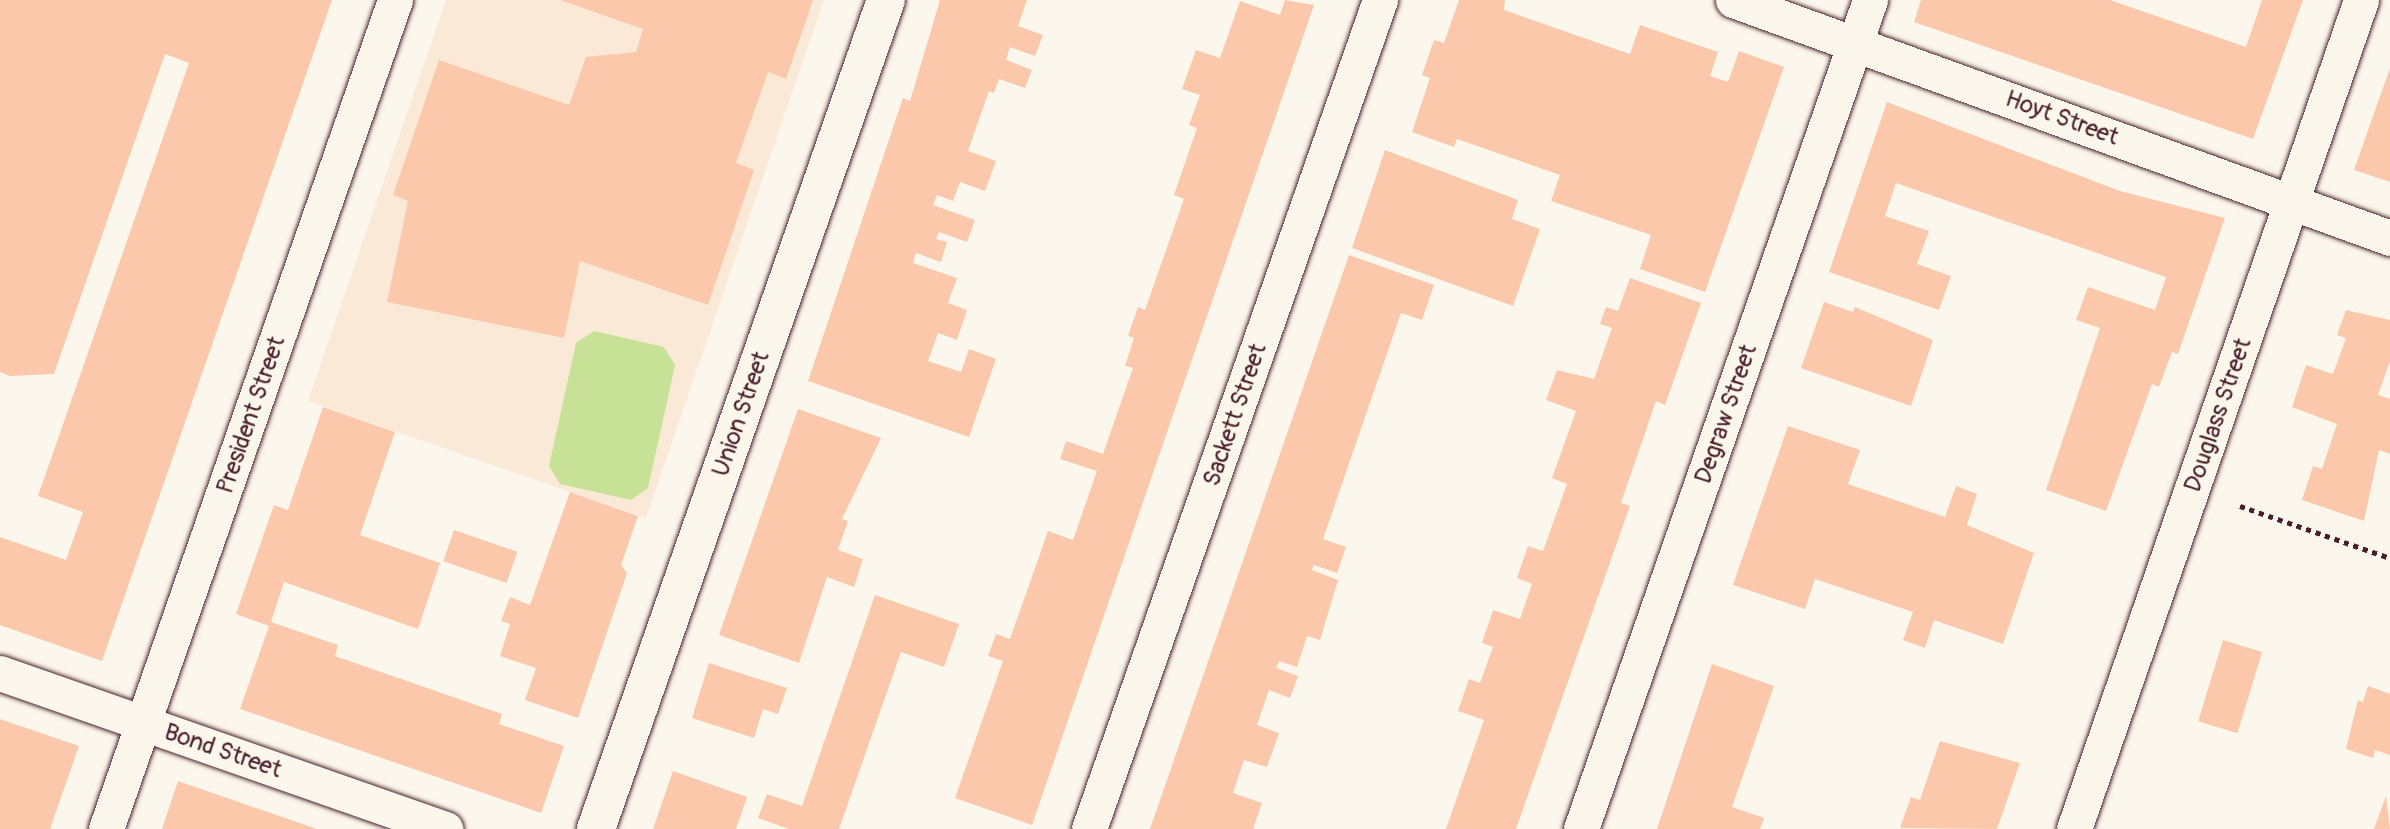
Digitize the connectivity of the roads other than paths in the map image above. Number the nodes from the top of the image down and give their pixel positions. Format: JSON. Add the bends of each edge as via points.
{"nodes":[{"id":1,"x":395,"y":0,"type":"edge"},
{"id":2,"x":886,"y":0,"type":"edge"},
{"id":3,"x":1380,"y":0,"type":"edge"},
{"id":4,"x":1732,"y":0,"type":"edge"},
{"id":5,"x":1870,"y":0,"type":"edge"},
{"id":6,"x":2361,"y":0,"type":"edge"},
{"id":7,"x":1856,"y":43,"type":"junction"},
{"id":8,"x":2292,"y":200,"type":"junction"},
{"id":9,"x":2390,"y":238,"type":"edge"},
{"id":10,"x":0,"y":673,"type":"edge"},
{"id":11,"x":144,"y":724,"type":"junction"},
{"id":12,"x":106,"y":829,"type":"edge"},
{"id":13,"x":446,"y":829,"type":"edge"},
{"id":14,"x":596,"y":829,"type":"edge"},
{"id":15,"x":1089,"y":829,"type":"edge"},
{"id":16,"x":1581,"y":829,"type":"edge"},
{"id":17,"x":2074,"y":829,"type":"edge"}],
"edges":[{"from":1,"to":11,"type":"street","name":"President Street"},
{"from":2,"to":14,"type":"street","name":"Union Street"},
{"from":3,"to":15,"type":"street","name":"Sackett Street"},
{"from":4,"to":7,"type":"street","name":"Hoyt Street"},
{"from":5,"to":7,"type":"street","name":"Degraw Street"},
{"from":6,"to":8,"type":"street","name":"Douglass Street"},
{"from":7,"to":8,"type":"street","name":"Hoyt Street"},
{"from":7,"to":16,"type":"street","name":"Degraw Street"},
{"from":8,"to":9,"type":"street","name":"Hoyt Street"},
{"from":8,"to":17,"type":"street","name":"Douglass Street"},
{"from":10,"to":11,"type":"street","name":"Bond Street"},
{"from":11,"to":12,"type":"street","name":"President Street"},
{"from":11,"to":13,"type":"street","name":"Bond Street"}]}
